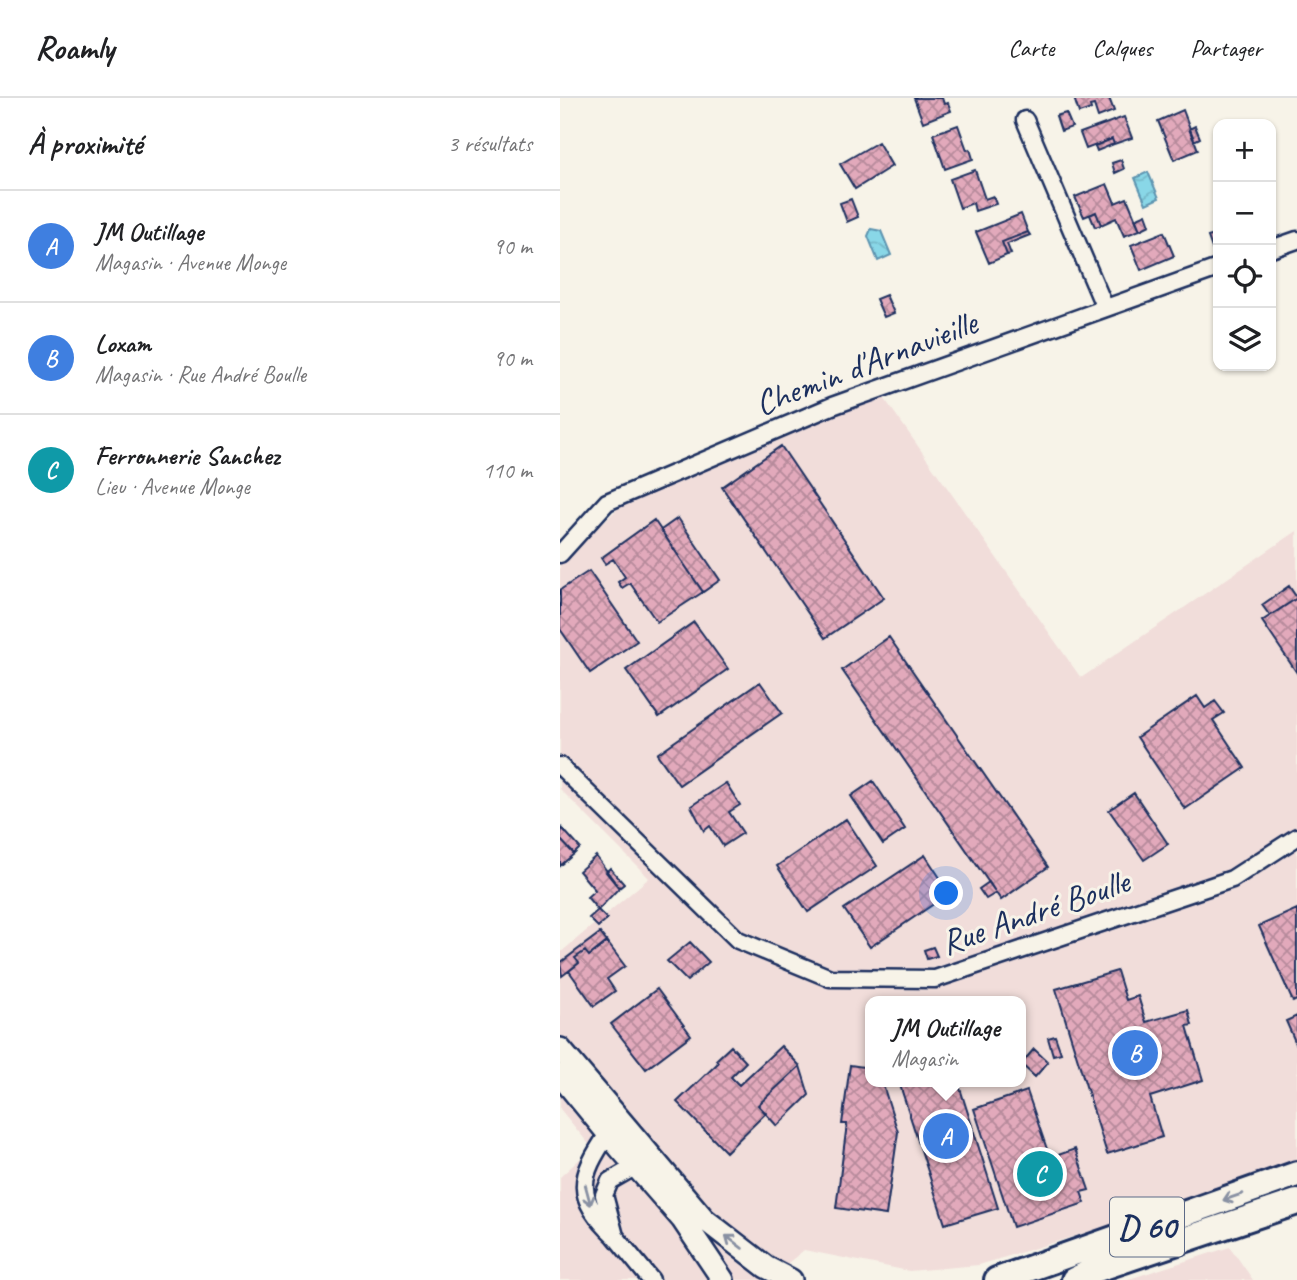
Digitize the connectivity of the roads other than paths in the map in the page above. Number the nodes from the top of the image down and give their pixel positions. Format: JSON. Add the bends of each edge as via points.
{"nodes":[{"id":1,"x":1025,"y":120,"type":"dead end"},
{"id":2,"x":1297,"y":240,"type":"edge"},
{"id":3,"x":1276,"y":247,"type":"edge"},
{"id":4,"x":1213,"y":270,"type":"edge"},
{"id":5,"x":1105,"y":308,"type":"junction"},
{"id":6,"x":560,"y":554,"type":"edge"},
{"id":7,"x":560,"y":766,"type":"edge"},
{"id":8,"x":1297,"y":837,"type":"edge"},
{"id":9,"x":560,"y":1049,"type":"edge"},
{"id":10,"x":560,"y":1074,"type":"edge"},
{"id":11,"x":608,"y":1134,"type":"junction"},
{"id":12,"x":644,"y":1161,"type":"junction"},
{"id":13,"x":1297,"y":1174,"type":"edge"},
{"id":14,"x":1297,"y":1202,"type":"edge"},
{"id":15,"x":615,"y":1236,"type":"junction"},
{"id":16,"x":651,"y":1280,"type":"edge"},
{"id":17,"x":723,"y":1280,"type":"edge"},
{"id":18,"x":791,"y":1280,"type":"edge"},
{"id":19,"x":997,"y":1280,"type":"edge"},
{"id":20,"x":1074,"y":1280,"type":"edge"}],
"edges":[{"from":1,"to":5,"type":"street"},
{"from":2,"to":3,"type":"street"},
{"from":4,"to":5,"type":"street","name":"Chemin d'Arnavieille"},
{"from":5,"to":6,"type":"street","name":"Chemin d'Arnavieille","via":[[832,406],[607,502]]},
{"from":7,"to":8,"type":"street","name":"Rue André Boulle","via":[[738,940],[830,978],[935,979],[1232,879]]},
{"from":9,"to":12,"type":"main road"},
{"from":10,"to":11,"type":"main road"},
{"from":11,"to":12,"type":"main road"},
{"from":11,"to":15,"type":"street","one_way":true,"via":[[584,1177],[587,1200]]},
{"from":12,"to":15,"type":"street","via":[[610,1181],[604,1195]]},
{"from":12,"to":17,"type":"main road"},
{"from":18,"to":12,"type":"main road","one_way":true,"via":[[704,1219]]},
{"from":13,"to":19,"type":"main road","number":"D 60","one_way":true},
{"from":14,"to":20,"type":"main road","number":"D 60"},
{"from":15,"to":16,"type":"street"}]}
